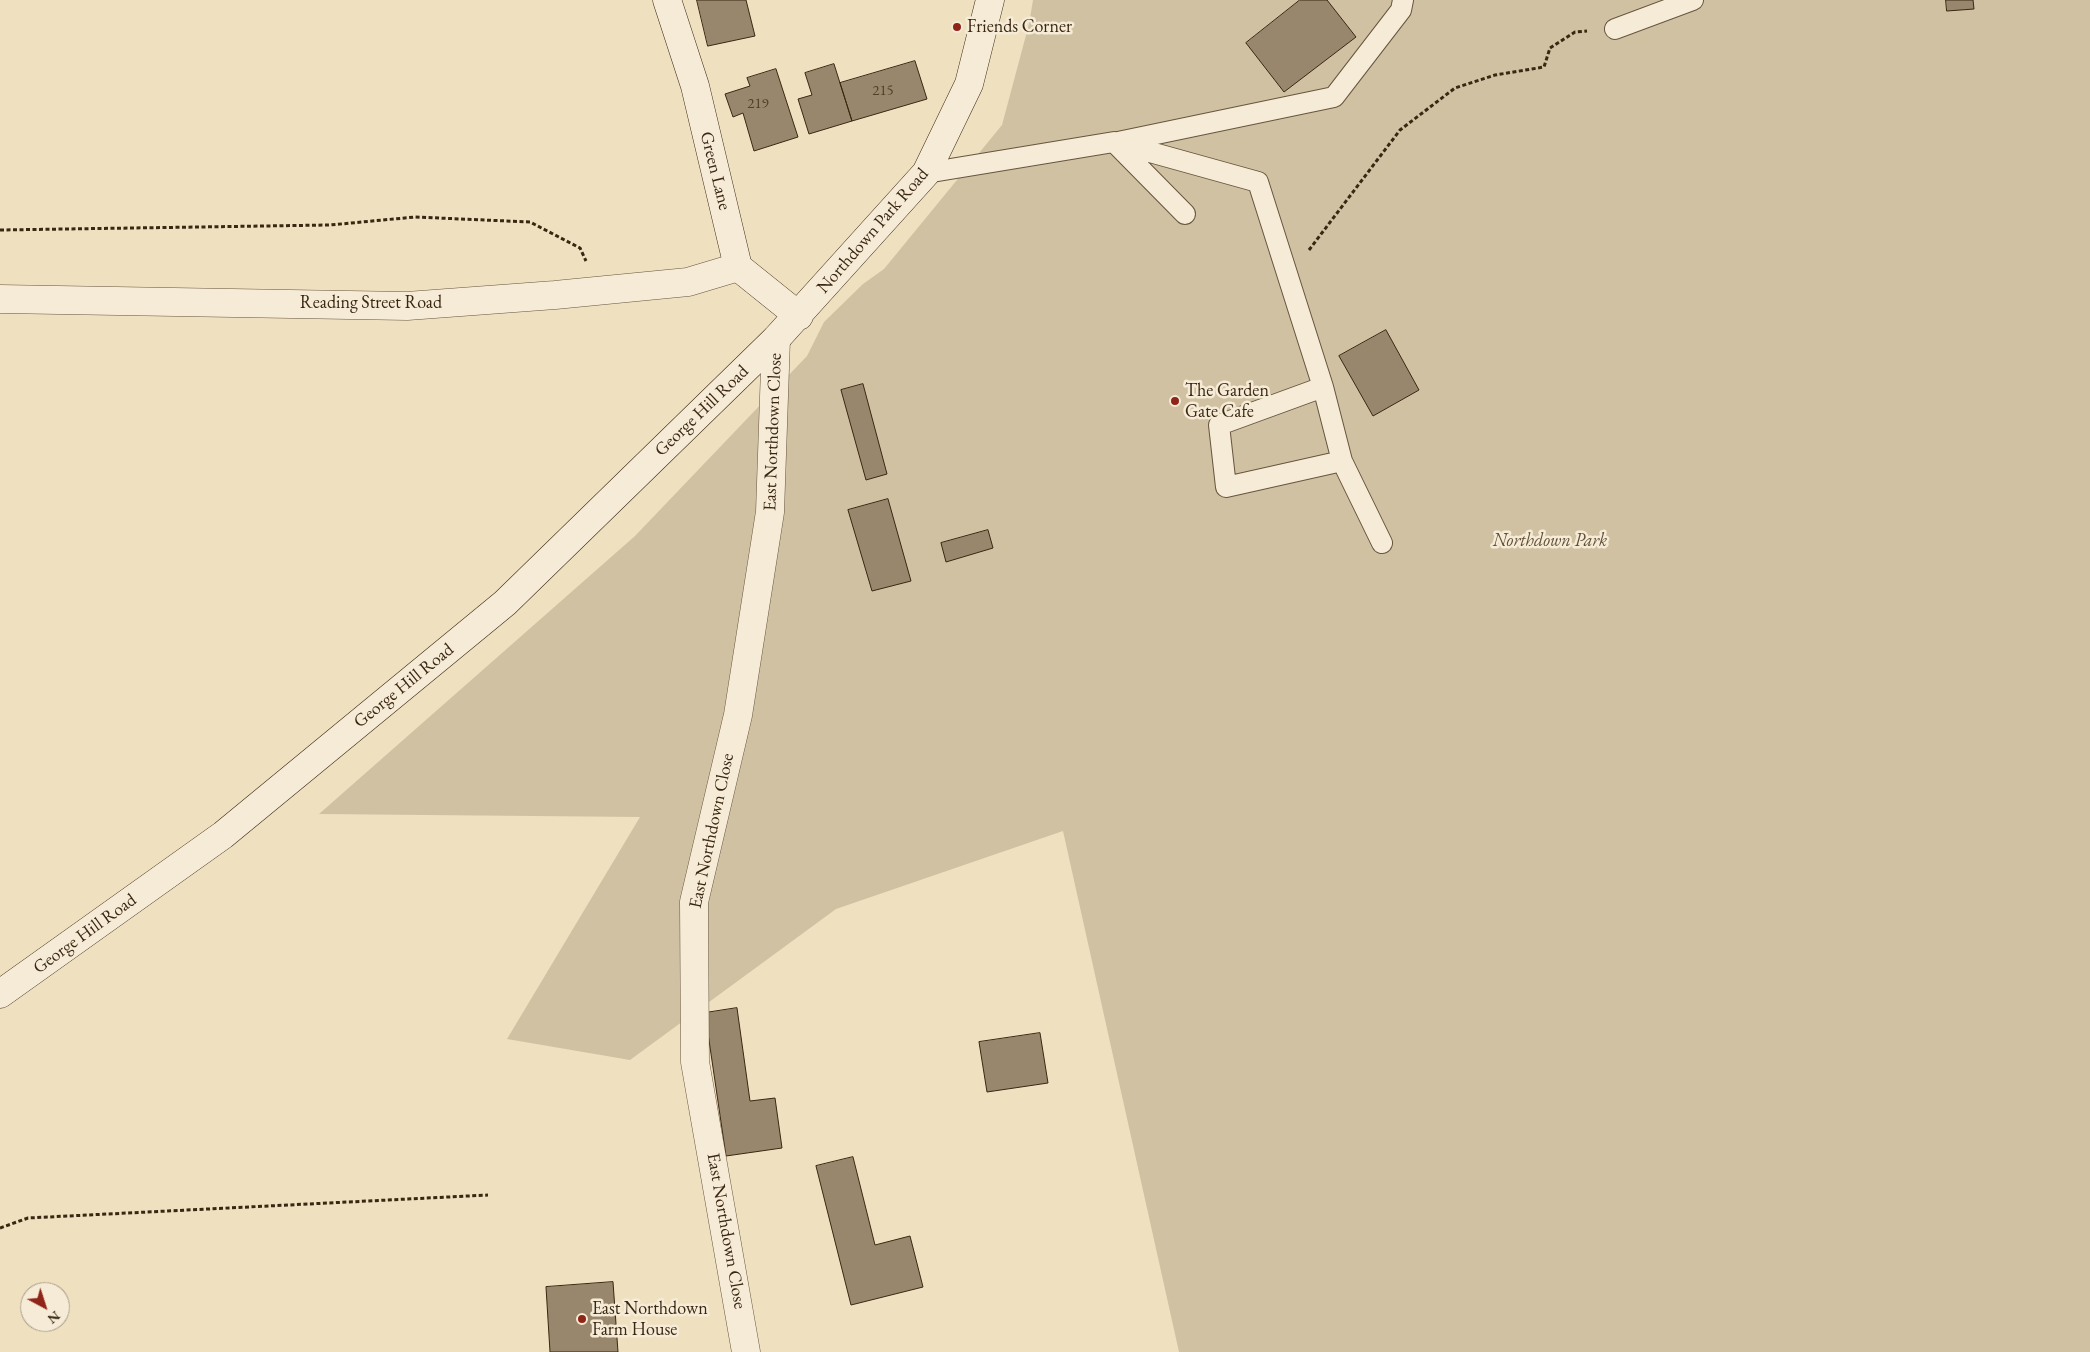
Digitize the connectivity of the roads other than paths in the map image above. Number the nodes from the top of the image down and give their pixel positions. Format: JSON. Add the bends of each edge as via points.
{"nodes":[{"id":1,"x":667,"y":0,"type":"edge"},
{"id":2,"x":990,"y":0,"type":"edge"},
{"id":3,"x":1403,"y":0,"type":"edge"},
{"id":4,"x":1693,"y":0,"type":"edge"},
{"id":5,"x":1615,"y":29,"type":"road end"},
{"id":6,"x":1114,"y":142,"type":"junction"},
{"id":7,"x":926,"y":173,"type":"junction"},
{"id":8,"x":1185,"y":214,"type":"dead end"},
{"id":9,"x":738,"y":267,"type":"junction"},
{"id":10,"x":0,"y":298,"type":"edge"},
{"id":11,"x":799,"y":316,"type":"junction"},
{"id":12,"x":776,"y":339,"type":"junction"},
{"id":13,"x":1323,"y":387,"type":"junction"},
{"id":14,"x":1342,"y":461,"type":"junction"},
{"id":15,"x":1382,"y":543,"type":"dead end"},
{"id":16,"x":0,"y":994,"type":"edge"},
{"id":17,"x":746,"y":1352,"type":"edge"}],
"edges":[{"from":1,"to":9,"type":"main road","name":"Green Lane","via":[[695,86]]},
{"from":2,"to":7,"type":"main road","name":"Northdown Park Road","via":[[969,84]]},
{"from":3,"to":6,"type":"lane","via":[[1401,10],[1334,97]]},
{"from":4,"to":5,"type":"lane"},
{"from":6,"to":7,"type":"lane"},
{"from":6,"to":8,"type":"lane"},
{"from":6,"to":13,"type":"lane","via":[[1258,182]]},
{"from":7,"to":11,"type":"main road","name":"Northdown Park Road"},
{"from":9,"to":10,"type":"main road","name":"Reading Street Road","via":[[688,282],[407,306]]},
{"from":9,"to":11,"type":"main road"},
{"from":11,"to":12,"type":"main road","name":"Northdown Park Road"},
{"from":12,"to":16,"type":"main road","name":"George Hill Road","via":[[505,603],[223,835]]},
{"from":12,"to":17,"type":"main road","name":"East Northdown Close","via":[[770,512],[738,715],[694,902],[695,1062]]},
{"from":13,"to":14,"type":"lane"},
{"from":13,"to":14,"type":"lane","via":[[1219,425],[1226,487]]},
{"from":14,"to":15,"type":"lane"}]}
